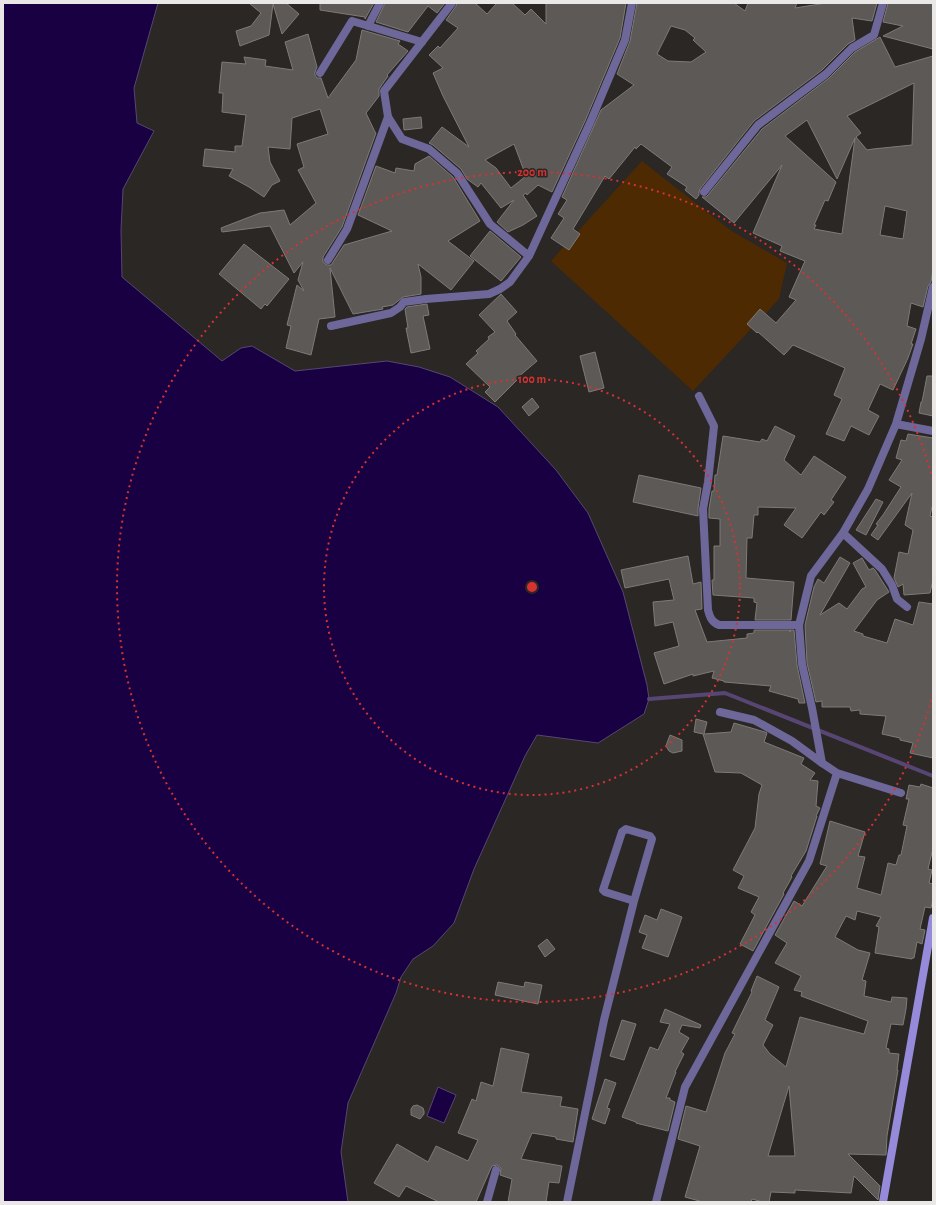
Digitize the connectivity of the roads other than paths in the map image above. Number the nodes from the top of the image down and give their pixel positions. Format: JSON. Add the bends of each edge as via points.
{"nodes":[{"id":1,"x":380,"y":3,"type":"edge"},
{"id":2,"x":452,"y":3,"type":"edge"},
{"id":3,"x":632,"y":3,"type":"edge"},
{"id":4,"x":883,"y":3,"type":"edge"},
{"id":5,"x":368,"y":26,"type":"junction"},
{"id":6,"x":422,"y":42,"type":"junction"},
{"id":7,"x":320,"y":73,"type":"dead end"},
{"id":8,"x":388,"y":117,"type":"junction"},
{"id":9,"x":704,"y":192,"type":"dead end"},
{"id":10,"x":529,"y":256,"type":"junction"},
{"id":11,"x":328,"y":260,"type":"dead end"},
{"id":12,"x":933,"y":287,"type":"edge"},
{"id":13,"x":331,"y":326,"type":"dead end"},
{"id":14,"x":699,"y":396,"type":"dead end"},
{"id":15,"x":896,"y":424,"type":"junction"},
{"id":16,"x":933,"y":431,"type":"edge"},
{"id":17,"x":842,"y":534,"type":"junction"},
{"id":18,"x":907,"y":607,"type":"dead end"},
{"id":19,"x":800,"y":625,"type":"junction"},
{"id":20,"x":720,"y":712,"type":"dead end"},
{"id":21,"x":822,"y":763,"type":"junction"},
{"id":22,"x":837,"y":773,"type":"junction"},
{"id":23,"x":901,"y":793,"type":"dead end"},
{"id":24,"x":634,"y":901,"type":"junction"},
{"id":25,"x":933,"y":918,"type":"edge"},
{"id":26,"x":496,"y":1170,"type":"dead end"},
{"id":27,"x":487,"y":1202,"type":"edge"},
{"id":28,"x":567,"y":1202,"type":"edge"},
{"id":29,"x":656,"y":1202,"type":"edge"},
{"id":30,"x":883,"y":1202,"type":"edge"}],
"edges":[{"from":1,"to":5,"type":"street"},
{"from":2,"to":6,"type":"street"},
{"from":3,"to":10,"type":"street","via":[[625,40]]},
{"from":4,"to":9,"type":"street","via":[[874,35],[852,48],[826,74],[758,125]]},
{"from":5,"to":6,"type":"street"},
{"from":5,"to":7,"type":"street","via":[[352,21]]},
{"from":6,"to":8,"type":"street","via":[[384,91]]},
{"from":8,"to":10,"type":"street","via":[[402,139],[429,149],[457,173],[490,224]]},
{"from":8,"to":11,"type":"street","via":[[347,229]]},
{"from":10,"to":13,"type":"street","via":[[510,282],[489,294],[404,302],[391,313]]},
{"from":12,"to":15,"type":"street"},
{"from":14,"to":19,"type":"street","via":[[714,426],[703,509],[710,617],[719,626]]},
{"from":15,"to":16,"type":"street"},
{"from":15,"to":17,"type":"street","via":[[868,489]]},
{"from":17,"to":18,"type":"street","via":[[882,569],[897,599]]},
{"from":17,"to":19,"type":"street","via":[[811,576]]},
{"from":19,"to":21,"type":"street","via":[[802,664]]},
{"from":20,"to":21,"type":"street","via":[[754,720]]},
{"from":21,"to":22,"type":"street"},
{"from":22,"to":23,"type":"street"},
{"from":22,"to":29,"type":"street","via":[[809,861],[685,1087]]},
{"from":24,"to":24,"type":"street","via":[[603,890],[622,832],[626,829],[650,836],[652,839]]},
{"from":24,"to":28,"type":"street","via":[[604,1020]]},
{"from":25,"to":30,"type":"street"},
{"from":26,"to":27,"type":"street"}]}
